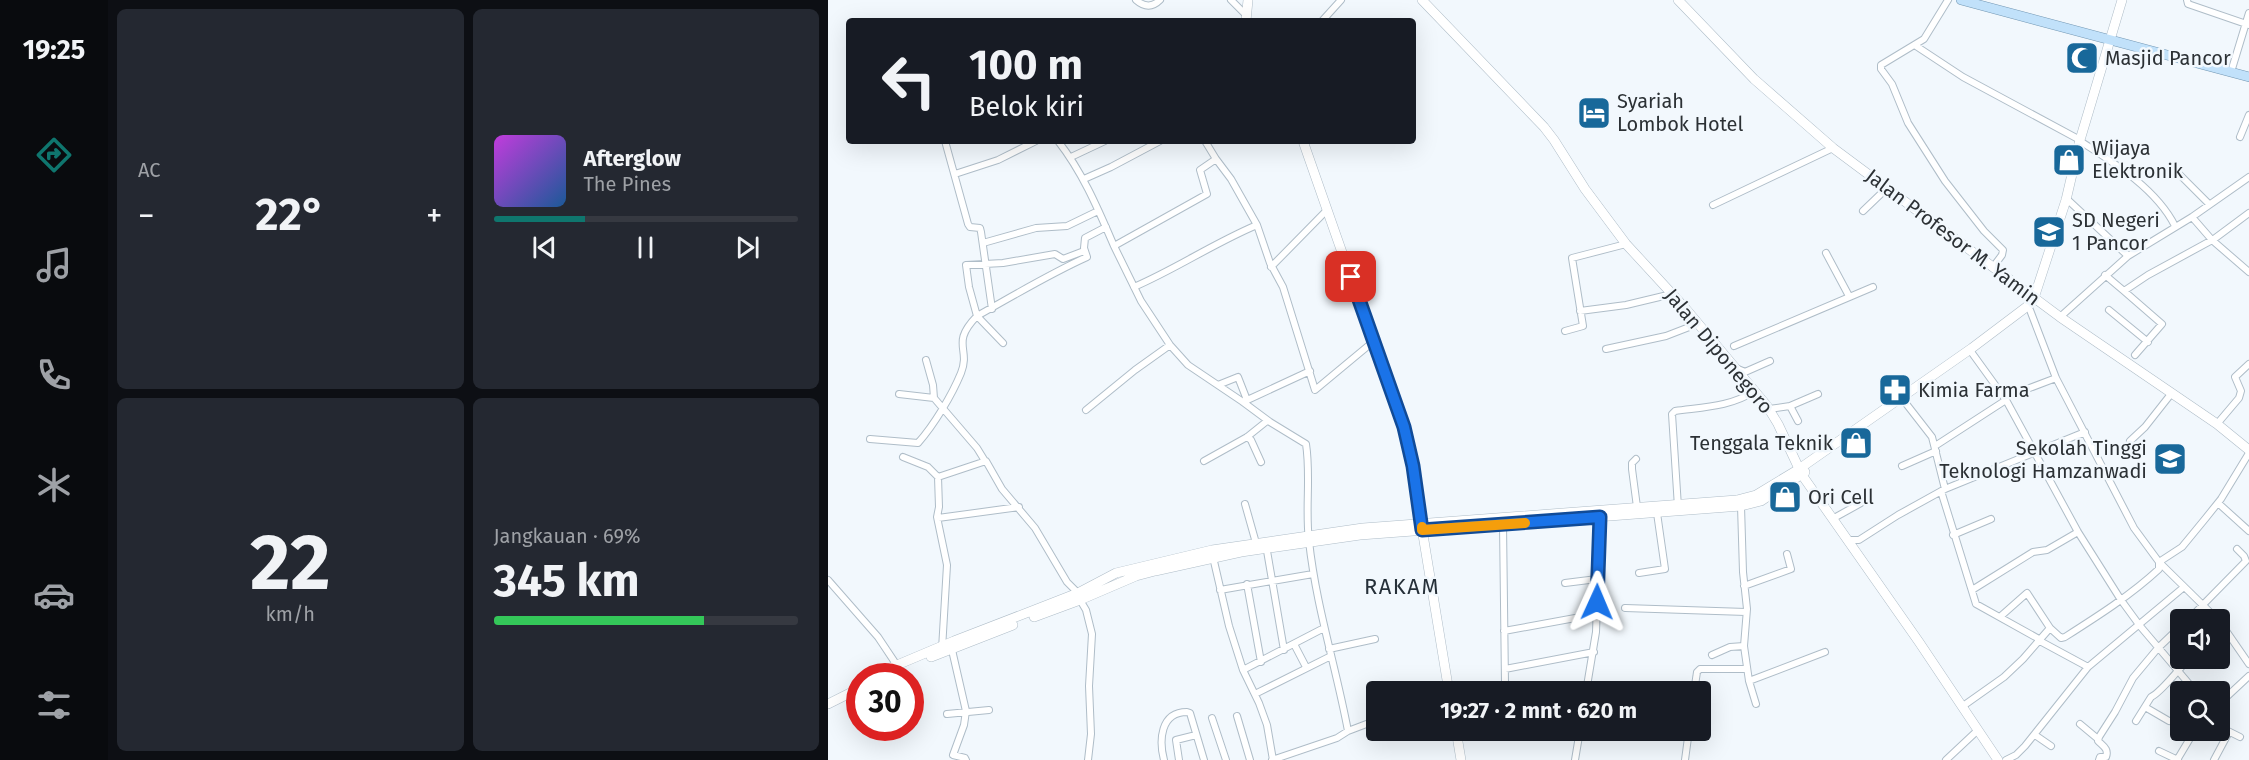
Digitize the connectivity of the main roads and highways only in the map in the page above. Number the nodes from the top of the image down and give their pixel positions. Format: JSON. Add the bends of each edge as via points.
{"nodes":[{"id":1,"x":1248,"y":0,"type":"edge"},
{"id":2,"x":1422,"y":0,"type":"edge"},
{"id":3,"x":1678,"y":0,"type":"edge"},
{"id":4,"x":1961,"y":0,"type":"edge"},
{"id":5,"x":2122,"y":0,"type":"edge"},
{"id":6,"x":1246,"y":18,"type":"edge"},
{"id":7,"x":2112,"y":40,"type":"junction"},
{"id":8,"x":2249,"y":77,"type":"edge"},
{"id":9,"x":1304,"y":144,"type":"edge"},
{"id":10,"x":2077,"y":166,"type":"junction"},
{"id":11,"x":2035,"y":299,"type":"junction"},
{"id":12,"x":1973,"y":351,"type":"junction"},
{"id":13,"x":2249,"y":451,"type":"edge"},
{"id":14,"x":1801,"y":472,"type":"junction"},
{"id":15,"x":1678,"y":508,"type":"junction"},
{"id":16,"x":1508,"y":522,"type":"junction"},
{"id":17,"x":1422,"y":527,"type":"junction"},
{"id":18,"x":1263,"y":544,"type":"junction"},
{"id":19,"x":1159,"y":566,"type":"junction"},
{"id":20,"x":1079,"y":596,"type":"junction"},
{"id":21,"x":942,"y":649,"type":"junction"},
{"id":22,"x":908,"y":663,"type":"edge"},
{"id":23,"x":1447,"y":681,"type":"edge"},
{"id":24,"x":846,"y":689,"type":"edge"},
{"id":25,"x":846,"y":695,"type":"edge"},
{"id":26,"x":828,"y":698,"type":"edge"},
{"id":27,"x":828,"y":704,"type":"edge"},
{"id":28,"x":1458,"y":741,"type":"edge"},
{"id":29,"x":1461,"y":760,"type":"edge"},
{"id":30,"x":1998,"y":760,"type":"edge"}],
"edges":[{"from":1,"to":6,"type":"main road"},
{"from":2,"to":14,"type":"main road","name":"Jalan Diponegoro","via":[[1549,133],[1626,244],[1755,391],[1778,424]]},
{"from":3,"to":11,"type":"main road","name":"Jalan Profesor M. Yamin","via":[[1754,79],[1833,148]]},
{"from":4,"to":7,"type":"main road"},
{"from":5,"to":7,"type":"main road"},
{"from":7,"to":8,"type":"main road"},
{"from":7,"to":10,"type":"main road"},
{"from":9,"to":17,"type":"main road","via":[[1407,438]]},
{"from":10,"to":11,"type":"main road"},
{"from":10,"to":11,"type":"main road"},
{"from":11,"to":12,"type":"main road"},
{"from":11,"to":12,"type":"main road","via":[[2030,310]]},
{"from":11,"to":13,"type":"main road","name":"Jalan Profesor M. Yamin","via":[[2217,424]]},
{"from":12,"to":14,"type":"main road"},
{"from":12,"to":14,"type":"main road"},
{"from":14,"to":15,"type":"main road","via":[[1749,498]]},
{"from":14,"to":15,"type":"main road","via":[[1761,501],[1741,506]]},
{"from":14,"to":30,"type":"main road","name":"Jalan Diponegoro"},
{"from":15,"to":16,"type":"main road","via":[[1657,513]]},
{"from":15,"to":16,"type":"main road","via":[[1637,507]]},
{"from":16,"to":17,"type":"main road"},
{"from":17,"to":18,"type":"main road"},
{"from":17,"to":23,"type":"main road"},
{"from":18,"to":19,"type":"main road"},
{"from":18,"to":19,"type":"main road"},
{"from":19,"to":20,"type":"main road","via":[[1119,577]]},
{"from":20,"to":21,"type":"main road"},
{"from":20,"to":21,"type":"main road","via":[[952,650]]},
{"from":21,"to":22,"type":"main road"},
{"from":24,"to":26,"type":"main road"},
{"from":25,"to":27,"type":"main road"},
{"from":28,"to":29,"type":"main road"}]}
